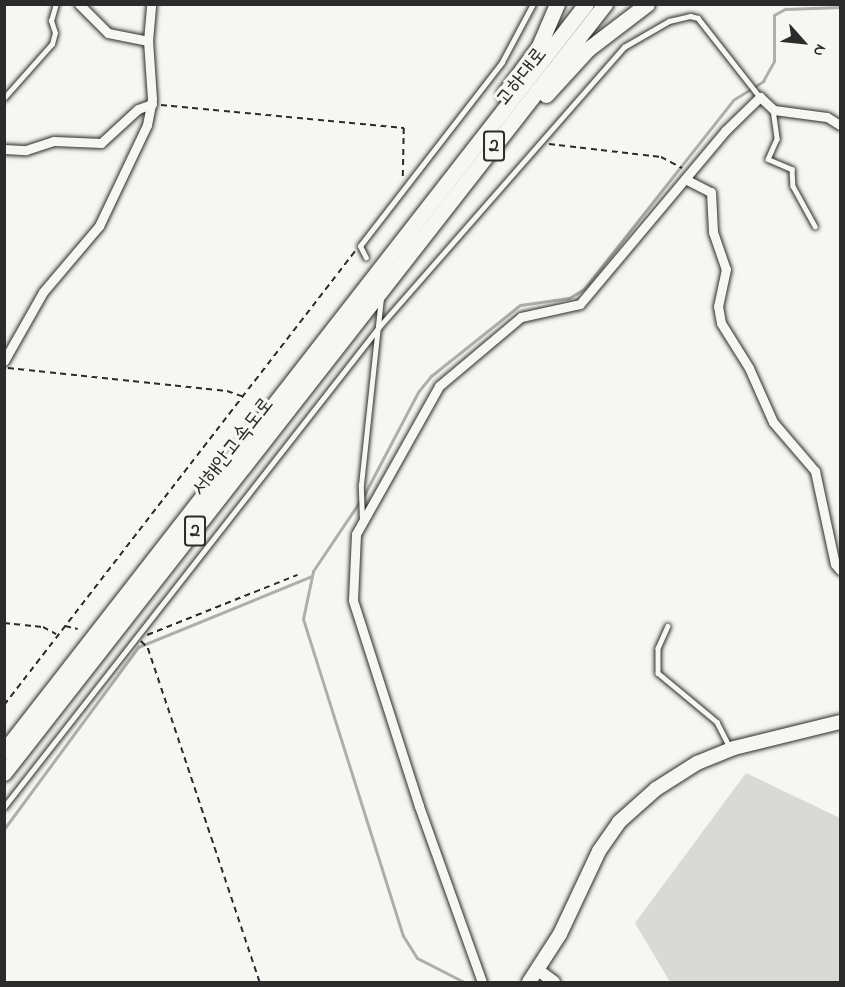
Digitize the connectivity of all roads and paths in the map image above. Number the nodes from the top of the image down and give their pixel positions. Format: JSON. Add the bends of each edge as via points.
{"nodes":[{"id":1,"x":56,"y":4,"type":"edge"},
{"id":2,"x":79,"y":4,"type":"edge"},
{"id":3,"x":151,"y":4,"type":"edge"},
{"id":4,"x":533,"y":4,"type":"edge"},
{"id":5,"x":557,"y":4,"type":"edge"},
{"id":6,"x":586,"y":4,"type":"edge"},
{"id":7,"x":605,"y":4,"type":"edge"},
{"id":8,"x":647,"y":4,"type":"edge"},
{"id":9,"x":148,"y":41,"type":"junction"},
{"id":10,"x":759,"y":95,"type":"junction"},
{"id":11,"x":4,"y":98,"type":"edge"},
{"id":12,"x":152,"y":104,"type":"junction"},
{"id":13,"x":773,"y":109,"type":"junction"},
{"id":14,"x":840,"y":125,"type":"edge"},
{"id":15,"x":540,"y":141,"type":"junction"},
{"id":16,"x":4,"y":148,"type":"edge"},
{"id":17,"x":685,"y":175,"type":"junction"},
{"id":18,"x":405,"y":186,"type":"junction"},
{"id":19,"x":815,"y":226,"type":"dead end"},
{"id":20,"x":360,"y":246,"type":"junction"},
{"id":21,"x":366,"y":258,"type":"dead end"},
{"id":22,"x":379,"y":288,"type":"junction"},
{"id":23,"x":379,"y":327,"type":"junction"},
{"id":24,"x":4,"y":361,"type":"edge"},
{"id":25,"x":4,"y":368,"type":"edge"},
{"id":26,"x":245,"y":397,"type":"junction"},
{"id":27,"x":362,"y":521,"type":"junction"},
{"id":28,"x":840,"y":570,"type":"edge"},
{"id":29,"x":297,"y":575,"type":"dead end"},
{"id":30,"x":4,"y":623,"type":"edge"},
{"id":31,"x":64,"y":626,"type":"junction"},
{"id":32,"x":669,"y":626,"type":"dead end"},
{"id":33,"x":78,"y":628,"type":"dead end"},
{"id":34,"x":57,"y":634,"type":"junction"},
{"id":35,"x":135,"y":639,"type":"junction"},
{"id":36,"x":4,"y":705,"type":"edge"},
{"id":37,"x":840,"y":722,"type":"edge"},
{"id":38,"x":731,"y":750,"type":"junction"},
{"id":39,"x":4,"y":751,"type":"edge"},
{"id":40,"x":4,"y":773,"type":"edge"},
{"id":41,"x":4,"y":807,"type":"edge"},
{"id":42,"x":531,"y":979,"type":"edge"},
{"id":43,"x":482,"y":980,"type":"edge"},
{"id":44,"x":260,"y":982,"type":"edge"},
{"id":45,"x":554,"y":982,"type":"edge"}],
"edges":[{"from":1,"to":11,"type":"lane","via":[[51,21],[55,33],[52,44]]},
{"from":2,"to":9,"type":"street","via":[[108,33]]},
{"from":3,"to":9,"type":"street"},
{"from":4,"to":18,"type":"lane","via":[[502,62]]},
{"from":5,"to":22,"type":"highway","via":[[539,46]]},
{"from":6,"to":22,"type":"highway","name":"고하대로","number":"2"},
{"from":7,"to":22,"type":"highway","name":"고하대로","number":"2"},
{"from":8,"to":22,"type":"highway","via":[[620,21],[567,72]]},
{"from":9,"to":12,"type":"street"},
{"from":10,"to":13,"type":"street"},
{"from":10,"to":15,"type":"lane","via":[[698,18],[680,17],[624,47]]},
{"from":10,"to":17,"type":"street"},
{"from":12,"to":16,"type":"street","via":[[138,110],[101,143],[54,141],[26,150]]},
{"from":12,"to":18,"type":"path","via":[[404,128],[401,173]]},
{"from":12,"to":24,"type":"street","via":[[147,126],[99,226],[43,291]]},
{"from":13,"to":14,"type":"street","via":[[828,117]]},
{"from":13,"to":19,"type":"lane","via":[[777,139],[768,159],[792,169],[793,186]]},
{"from":15,"to":17,"type":"path","via":[[661,157],[675,162]]},
{"from":15,"to":23,"type":"lane"},
{"from":17,"to":27,"type":"street","via":[[580,304],[521,317],[439,386]]},
{"from":17,"to":28,"type":"street","via":[[711,192],[713,232],[726,269],[717,306],[721,323],[749,368],[773,422],[815,471],[835,564]]},
{"from":18,"to":20,"type":"lane"},
{"from":20,"to":21,"type":"lane"},
{"from":20,"to":26,"type":"path"},
{"from":22,"to":23,"type":"lane"},
{"from":22,"to":39,"type":"highway","name":"서해안고속도로","number":"2"},
{"from":22,"to":40,"type":"highway","name":"서해안고속도로","number":"2"},
{"from":23,"to":27,"type":"lane","via":[[361,485]]},
{"from":23,"to":35,"type":"lane"},
{"from":25,"to":26,"type":"path","via":[[227,391]]},
{"from":26,"to":31,"type":"path"},
{"from":27,"to":43,"type":"street","via":[[353,550],[353,600],[419,806]]},
{"from":29,"to":35,"type":"path"},
{"from":30,"to":34,"type":"path","via":[[43,627]]},
{"from":31,"to":33,"type":"path"},
{"from":31,"to":34,"type":"path"},
{"from":32,"to":38,"type":"lane","via":[[658,648],[658,673],[717,723]]},
{"from":34,"to":36,"type":"path"},
{"from":35,"to":41,"type":"lane"},
{"from":35,"to":44,"type":"path","via":[[148,648]]},
{"from":37,"to":38,"type":"main road"},
{"from":38,"to":42,"type":"main road","via":[[674,776],[619,822],[599,851]]},
{"from":42,"to":45,"type":"street"}]}
